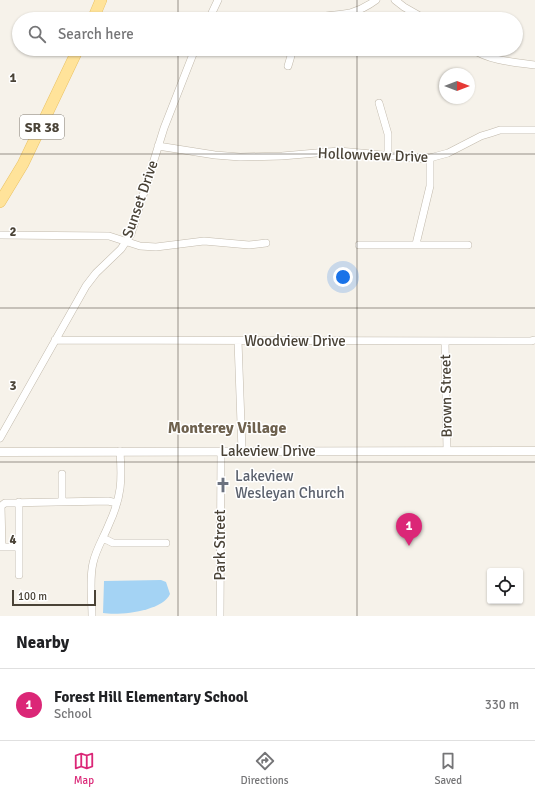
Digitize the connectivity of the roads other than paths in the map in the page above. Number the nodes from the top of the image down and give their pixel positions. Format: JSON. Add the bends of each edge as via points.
{"nodes":[{"id":1,"x":102,"y":0,"type":"edge"},
{"id":2,"x":218,"y":0,"type":"edge"},
{"id":3,"x":376,"y":0,"type":"edge"},
{"id":4,"x":395,"y":0,"type":"edge"},
{"id":5,"x":96,"y":12,"type":"edge"},
{"id":6,"x":212,"y":12,"type":"edge"},
{"id":7,"x":353,"y":12,"type":"edge"},
{"id":8,"x":413,"y":12,"type":"edge"},
{"id":9,"x":75,"y":56,"type":"edge"},
{"id":10,"x":192,"y":56,"type":"edge"},
{"id":11,"x":291,"y":56,"type":"edge"},
{"id":12,"x":485,"y":56,"type":"edge"},
{"id":13,"x":535,"y":65,"type":"edge"},
{"id":14,"x":288,"y":66,"type":"dead end"},
{"id":15,"x":379,"y":103,"type":"dead end"},
{"id":16,"x":535,"y":130,"type":"edge"},
{"id":17,"x":158,"y":146,"type":"junction"},
{"id":18,"x":388,"y":156,"type":"junction"},
{"id":19,"x":430,"y":158,"type":"junction"},
{"id":20,"x":0,"y":202,"type":"edge"},
{"id":21,"x":0,"y":235,"type":"edge"},
{"id":22,"x":127,"y":242,"type":"junction"},
{"id":23,"x":266,"y":243,"type":"dead end"},
{"id":24,"x":358,"y":244,"type":"dead end"},
{"id":25,"x":416,"y":244,"type":"junction"},
{"id":26,"x":468,"y":245,"type":"dead end"},
{"id":27,"x":55,"y":340,"type":"junction"},
{"id":28,"x":535,"y":340,"type":"edge"},
{"id":29,"x":238,"y":341,"type":"junction"},
{"id":30,"x":445,"y":341,"type":"junction"},
{"id":31,"x":0,"y":438,"type":"edge"},
{"id":32,"x":447,"y":450,"type":"junction"},
{"id":33,"x":120,"y":451,"type":"junction"},
{"id":34,"x":221,"y":451,"type":"junction"},
{"id":35,"x":242,"y":451,"type":"junction"},
{"id":36,"x":535,"y":451,"type":"edge"},
{"id":37,"x":0,"y":452,"type":"edge"},
{"id":38,"x":62,"y":474,"type":"dead end"},
{"id":39,"x":19,"y":502,"type":"junction"},
{"id":40,"x":62,"y":502,"type":"junction"},
{"id":41,"x":117,"y":503,"type":"junction"},
{"id":42,"x":102,"y":538,"type":"junction"},
{"id":43,"x":166,"y":543,"type":"dead end"},
{"id":44,"x":1,"y":547,"type":"edge"},
{"id":45,"x":19,"y":547,"type":"junction"},
{"id":46,"x":19,"y":575,"type":"dead end"},
{"id":47,"x":92,"y":616,"type":"edge"},
{"id":48,"x":220,"y":616,"type":"edge"}],
"edges":[{"from":1,"to":5,"type":"main road"},
{"from":2,"to":6,"type":"street"},
{"from":3,"to":7,"type":"street"},
{"from":4,"to":8,"type":"street"},
{"from":9,"to":20,"type":"main road","number":"SR 38","via":[[23,164]]},
{"from":10,"to":17,"type":"street","name":"Sunset Drive"},
{"from":11,"to":14,"type":"street"},
{"from":12,"to":13,"type":"street"},
{"from":15,"to":18,"type":"street","via":[[388,134]]},
{"from":16,"to":19,"type":"street","name":"Hollowview Drive","via":[[496,131],[448,153]]},
{"from":17,"to":18,"type":"street","name":"Hollowview Drive","via":[[240,157],[339,151]]},
{"from":17,"to":22,"type":"street","name":"Sunset Drive"},
{"from":18,"to":19,"type":"street","name":"Hollowview Drive"},
{"from":19,"to":25,"type":"street","via":[[430,186]]},
{"from":21,"to":22,"type":"street","via":[[109,236]]},
{"from":22,"to":23,"type":"street","via":[[156,248],[195,241],[249,245]]},
{"from":22,"to":27,"type":"street","name":"Sunset Drive","via":[[86,286]]},
{"from":24,"to":25,"type":"street"},
{"from":25,"to":26,"type":"street"},
{"from":27,"to":29,"type":"street","name":"Woodview Drive"},
{"from":27,"to":31,"type":"street","name":"Sunset Drive"},
{"from":28,"to":30,"type":"street","name":"Woodview Drive"},
{"from":29,"to":30,"type":"street","name":"Woodview Drive"},
{"from":29,"to":35,"type":"street"},
{"from":30,"to":32,"type":"street","name":"Brown Street"},
{"from":32,"to":35,"type":"street","name":"Lakeview Drive"},
{"from":32,"to":36,"type":"street","name":"Lakeview Drive"},
{"from":33,"to":34,"type":"street","name":"Lakeview Drive"},
{"from":33,"to":37,"type":"street","name":"Lakeview Drive"},
{"from":33,"to":41,"type":"street","via":[[122,476]]},
{"from":34,"to":35,"type":"street","name":"Lakeview Drive"},
{"from":34,"to":48,"type":"street","name":"Park Street"},
{"from":38,"to":40,"type":"street"},
{"from":39,"to":40,"type":"street"},
{"from":39,"to":44,"type":"street","via":[[1,506]]},
{"from":39,"to":45,"type":"street"},
{"from":40,"to":41,"type":"street"},
{"from":41,"to":42,"type":"street"},
{"from":42,"to":43,"type":"street","via":[[109,542],[121,543]]},
{"from":42,"to":47,"type":"street","via":[[92,566]]},
{"from":44,"to":45,"type":"street"},
{"from":45,"to":46,"type":"street"}]}
